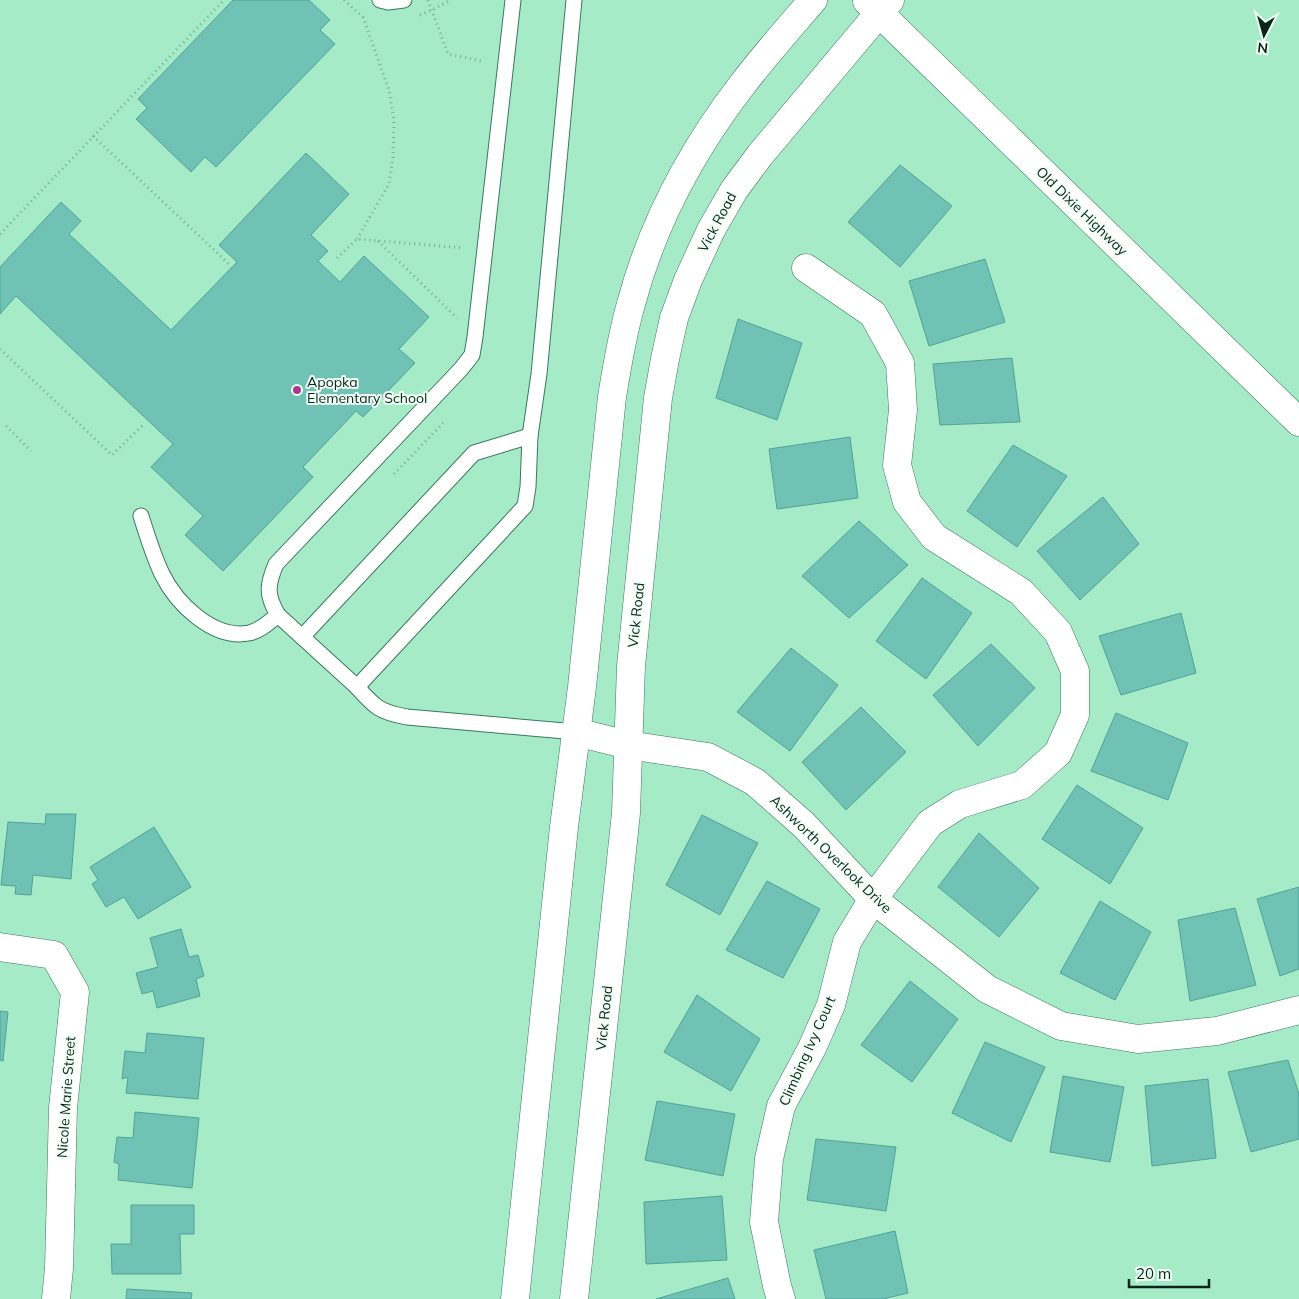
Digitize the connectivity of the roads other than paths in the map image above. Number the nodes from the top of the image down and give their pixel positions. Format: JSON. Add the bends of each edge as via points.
{"nodes":[{"id":1,"x":380,"y":0,"type":"edge"},
{"id":2,"x":404,"y":0,"type":"edge"},
{"id":3,"x":513,"y":0,"type":"edge"},
{"id":4,"x":574,"y":0,"type":"edge"},
{"id":5,"x":813,"y":0,"type":"edge"},
{"id":6,"x":878,"y":4,"type":"edge"},
{"id":7,"x":806,"y":268,"type":"dead end"},
{"id":8,"x":1299,"y":422,"type":"edge"},
{"id":9,"x":530,"y":436,"type":"junction"},
{"id":10,"x":141,"y":516,"type":"dead end"},
{"id":11,"x":278,"y":615,"type":"junction"},
{"id":12,"x":302,"y":637,"type":"junction"},
{"id":13,"x":356,"y":687,"type":"junction"},
{"id":14,"x":576,"y":732,"type":"junction"},
{"id":15,"x":628,"y":745,"type":"junction"},
{"id":16,"x":873,"y":898,"type":"junction"},
{"id":17,"x":0,"y":947,"type":"edge"},
{"id":18,"x":1299,"y":1010,"type":"edge"},
{"id":19,"x":56,"y":1299,"type":"edge"},
{"id":20,"x":515,"y":1299,"type":"edge"},
{"id":21,"x":574,"y":1299,"type":"edge"},
{"id":22,"x":781,"y":1299,"type":"edge"}],
"edges":[{"from":1,"to":2,"type":"lane"},
{"from":3,"to":11,"type":"lane","via":[[472,355],[276,564],[269,589],[271,603]]},
{"from":4,"to":9,"type":"lane","via":[[539,374]]},
{"from":5,"to":14,"type":"street","via":[[742,85],[715,124],[687,167],[646,254],[631,303],[612,397]]},
{"from":6,"to":8,"type":"street","name":"Old Dixie Highway"},
{"from":6,"to":15,"type":"street","name":"Vick Road","via":[[734,190],[710,230],[674,318],[658,398],[631,666]]},
{"from":7,"to":16,"type":"street","name":"Climbing Ivy Court","via":[[873,314],[900,363],[903,410],[896,465],[907,502],[934,537],[1021,592],[1058,632],[1075,671],[1075,715],[1058,753],[1022,785],[960,804],[930,823]]},
{"from":9,"to":12,"type":"lane","via":[[474,453]]},
{"from":9,"to":13,"type":"lane","via":[[525,506]]},
{"from":10,"to":11,"type":"lane","via":[[162,574],[177,598],[199,619],[238,634],[262,628]]},
{"from":11,"to":12,"type":"lane"},
{"from":12,"to":13,"type":"lane"},
{"from":13,"to":14,"type":"lane","via":[[375,706],[391,714]]},
{"from":14,"to":15,"type":"street","name":"Ashworth Overlook Drive"},
{"from":14,"to":20,"type":"street"},
{"from":15,"to":16,"type":"street","name":"Ashworth Overlook Drive","via":[[708,756],[755,782],[804,825]]},
{"from":15,"to":21,"type":"street","name":"Vick Road","via":[[626,813]]},
{"from":16,"to":18,"type":"street","name":"Ashworth Overlook Drive","via":[[987,989],[1061,1026],[1138,1039],[1217,1031]]},
{"from":16,"to":22,"type":"street","name":"Climbing Ivy Court","via":[[847,942],[831,1005],[781,1106],[769,1159],[764,1222]]},
{"from":17,"to":19,"type":"street","name":"Nicole Marie Street","via":[[54,955],[75,992],[63,1108]]}]}
